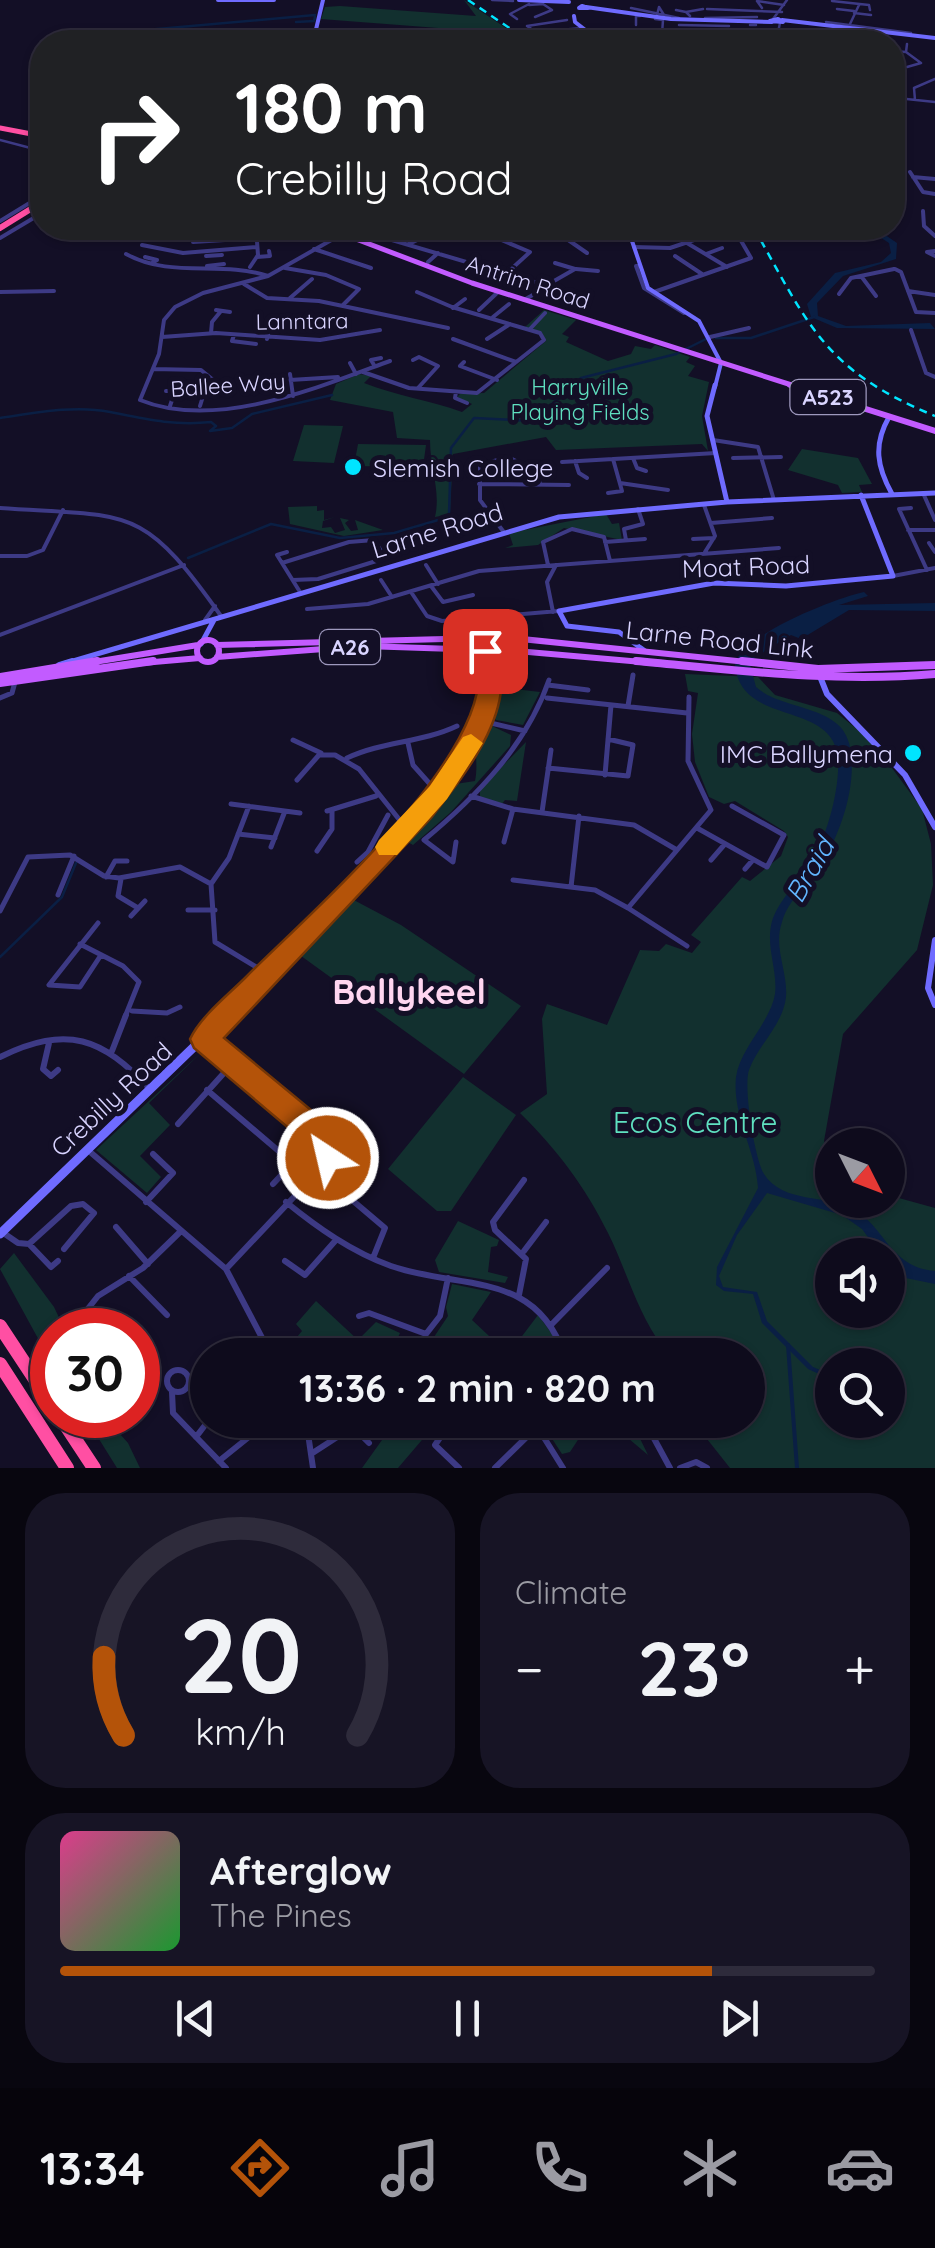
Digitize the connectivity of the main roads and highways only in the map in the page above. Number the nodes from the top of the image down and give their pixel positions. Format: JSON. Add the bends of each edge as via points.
{"nodes":[{"id":1,"x":0,"y":126,"type":"edge"},
{"id":2,"x":30,"y":132,"type":"edge"},
{"id":3,"x":30,"y":205,"type":"edge"},
{"id":4,"x":0,"y":224,"type":"edge"},
{"id":5,"x":358,"y":240,"type":"edge"},
{"id":6,"x":935,"y":431,"type":"edge"},
{"id":7,"x":502,"y":637,"type":"junction"},
{"id":8,"x":484,"y":638,"type":"junction"},
{"id":9,"x":200,"y":644,"type":"junction"},
{"id":10,"x":216,"y":644,"type":"junction"},
{"id":11,"x":484,"y":651,"type":"junction"},
{"id":12,"x":502,"y":651,"type":"junction"},
{"id":13,"x":217,"y":657,"type":"junction"},
{"id":14,"x":200,"y":658,"type":"junction"},
{"id":15,"x":729,"y":665,"type":"junction"},
{"id":16,"x":935,"y":665,"type":"edge"},
{"id":17,"x":935,"y":674,"type":"edge"},
{"id":18,"x":15,"y":677,"type":"junction"},
{"id":19,"x":820,"y":678,"type":"junction"},
{"id":20,"x":0,"y":680,"type":"edge"},
{"id":21,"x":0,"y":1326,"type":"edge"},
{"id":22,"x":0,"y":1364,"type":"edge"},
{"id":23,"x":30,"y":1372,"type":"edge"},
{"id":24,"x":74,"y":1438,"type":"edge"},
{"id":25,"x":67,"y":1468,"type":"edge"},
{"id":26,"x":94,"y":1468,"type":"edge"}],
"edges":[{"from":1,"to":2,"type":"highway"},
{"from":3,"to":4,"type":"highway"},
{"from":5,"to":6,"type":"main road","name":"Antrim Road","number":"A523","via":[[721,367]]},
{"from":7,"to":8,"type":"main road","number":"A26"},
{"from":7,"to":12,"type":"main road"},
{"from":7,"to":15,"type":"main road","name":"Larne Road Link","number":"A26"},
{"from":8,"to":10,"type":"main road","number":"A26"},
{"from":8,"to":11,"type":"main road"},
{"from":9,"to":10,"type":"main road","number":"A26"},
{"from":9,"to":14,"type":"main road"},
{"from":9,"to":18,"type":"main road","number":"A26"},
{"from":10,"to":13,"type":"main road"},
{"from":11,"to":12,"type":"main road","number":"A26"},
{"from":11,"to":13,"type":"main road","number":"A26","via":[[364,646]]},
{"from":12,"to":15,"type":"main road","name":"Larne Road Link","number":"A26"},
{"from":13,"to":14,"type":"main road","number":"A26"},
{"from":14,"to":18,"type":"main road","number":"A26"},
{"from":15,"to":19,"type":"main road","name":"Larne Road Link","number":"A26"},
{"from":16,"to":19,"type":"main road","name":"Larne Road Link","number":"A26"},
{"from":17,"to":19,"type":"main road","name":"Larne Road Link","number":"A26"},
{"from":18,"to":20,"type":"main road","number":"A26"},
{"from":21,"to":23,"type":"highway"},
{"from":22,"to":25,"type":"highway"},
{"from":24,"to":26,"type":"highway"}]}
